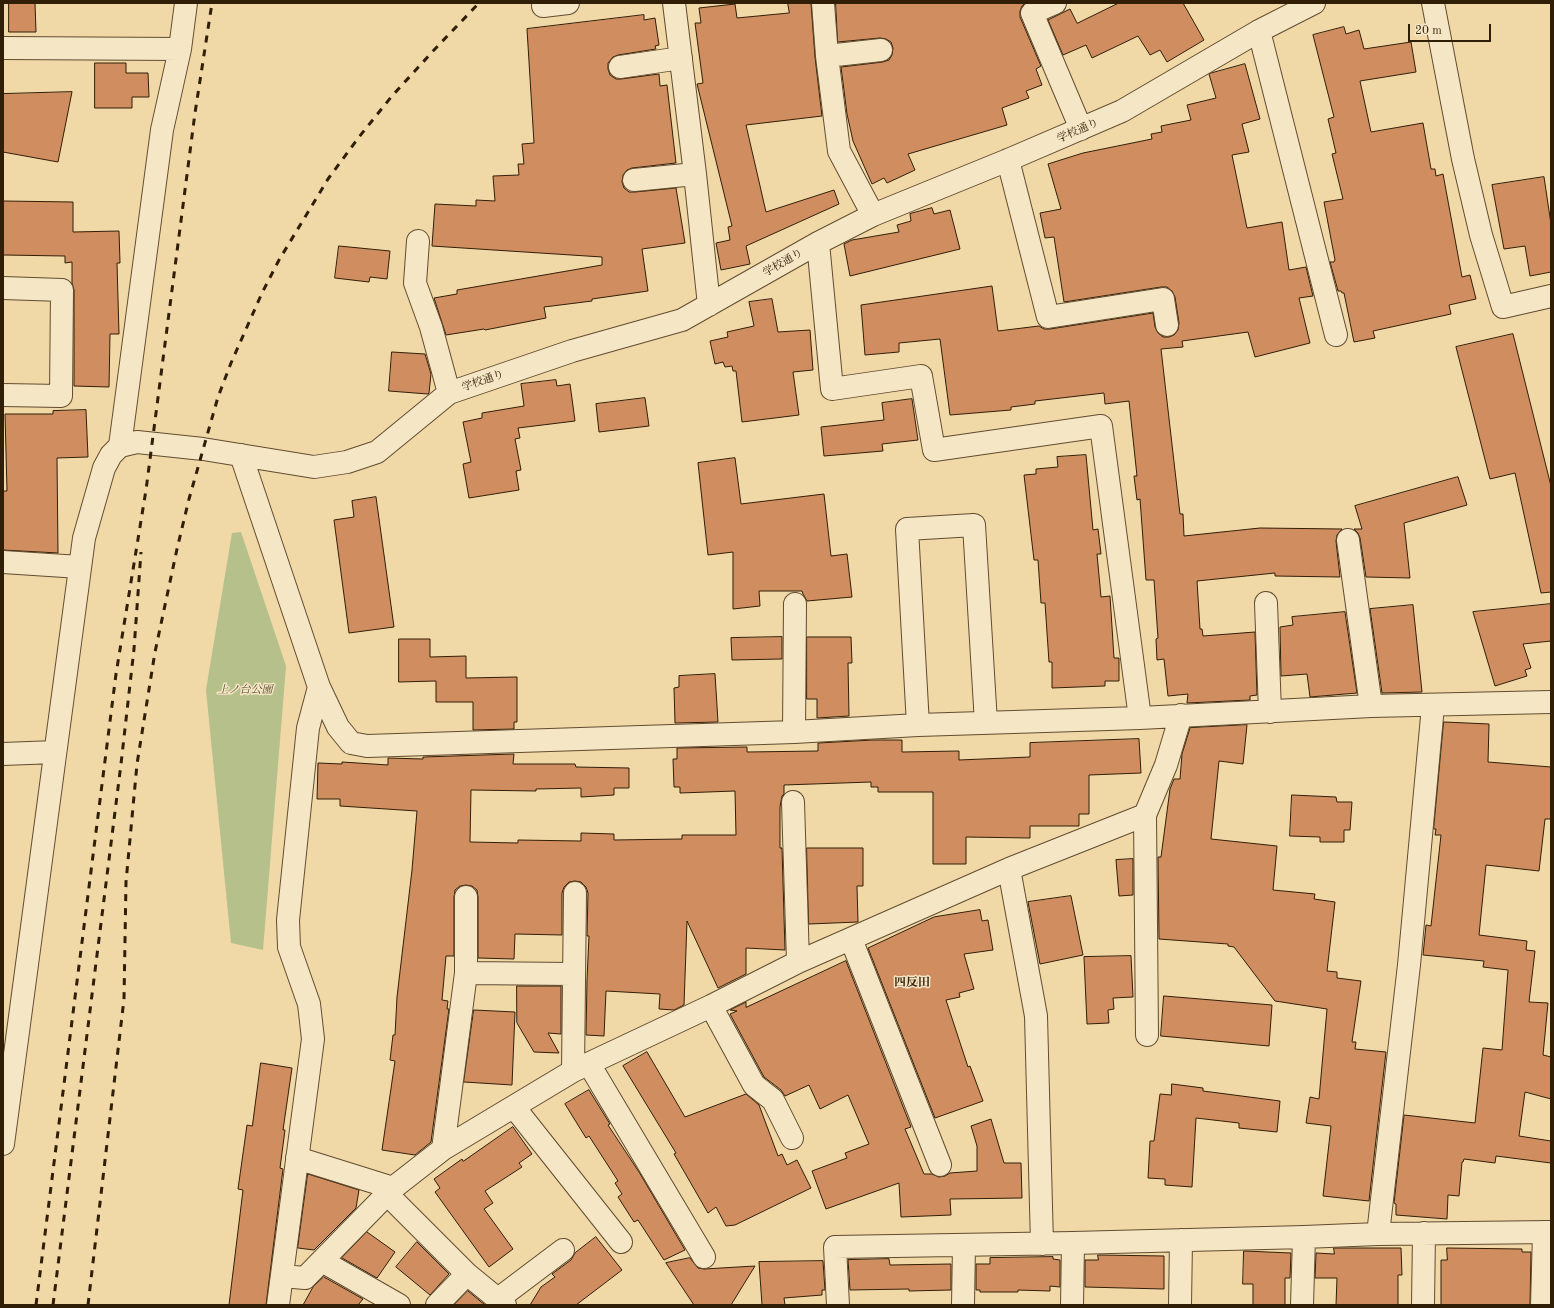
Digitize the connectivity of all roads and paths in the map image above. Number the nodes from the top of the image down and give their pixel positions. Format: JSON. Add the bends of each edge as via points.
{"nodes":[{"id":1,"x":186,"y":3,"type":"edge"},
{"id":2,"x":568,"y":3,"type":"edge"},
{"id":3,"x":674,"y":3,"type":"edge"},
{"id":4,"x":823,"y":3,"type":"edge"},
{"id":5,"x":1055,"y":3,"type":"edge"},
{"id":6,"x":1314,"y":3,"type":"edge"},
{"id":7,"x":1434,"y":3,"type":"edge"},
{"id":8,"x":543,"y":6,"type":"dead end"},
{"id":9,"x":1259,"y":31,"type":"junction"},
{"id":10,"x":3,"y":48,"type":"edge"},
{"id":11,"x":180,"y":49,"type":"junction"},
{"id":12,"x":880,"y":50,"type":"dead end"},
{"id":13,"x":827,"y":56,"type":"junction"},
{"id":14,"x":681,"y":58,"type":"junction"},
{"id":15,"x":620,"y":67,"type":"dead end"},
{"id":16,"x":1081,"y":129,"type":"junction"},
{"id":17,"x":1008,"y":160,"type":"junction"},
{"id":18,"x":695,"y":174,"type":"junction"},
{"id":19,"x":634,"y":180,"type":"dead end"},
{"id":20,"x":873,"y":215,"type":"junction"},
{"id":21,"x":418,"y":241,"type":"dead end"},
{"id":22,"x":818,"y":243,"type":"junction"},
{"id":23,"x":3,"y":288,"type":"edge"},
{"id":24,"x":1551,"y":296,"type":"edge"},
{"id":25,"x":709,"y":305,"type":"junction"},
{"id":26,"x":1167,"y":325,"type":"dead end"},
{"id":27,"x":1336,"y":335,"type":"dead end"},
{"id":28,"x":449,"y":392,"type":"junction"},
{"id":29,"x":3,"y":395,"type":"edge"},
{"id":30,"x":120,"y":446,"type":"junction"},
{"id":31,"x":241,"y":455,"type":"junction"},
{"id":32,"x":1348,"y":540,"type":"dead end"},
{"id":33,"x":3,"y":562,"type":"edge"},
{"id":34,"x":80,"y":567,"type":"junction"},
{"id":35,"x":1266,"y":603,"type":"dead end"},
{"id":36,"x":795,"y":604,"type":"dead end"},
{"id":37,"x":319,"y":687,"type":"junction"},
{"id":38,"x":1551,"y":702,"type":"edge"},
{"id":39,"x":1371,"y":706,"type":"junction"},
{"id":40,"x":1433,"y":706,"type":"junction"},
{"id":41,"x":1270,"y":712,"type":"junction"},
{"id":42,"x":1181,"y":715,"type":"junction"},
{"id":43,"x":1140,"y":718,"type":"junction"},
{"id":44,"x":986,"y":723,"type":"junction"},
{"id":45,"x":918,"y":725,"type":"junction"},
{"id":46,"x":794,"y":732,"type":"junction"},
{"id":47,"x":55,"y":752,"type":"junction"},
{"id":48,"x":3,"y":754,"type":"edge"},
{"id":49,"x":793,"y":802,"type":"dead end"},
{"id":50,"x":1145,"y":815,"type":"junction"},
{"id":51,"x":1009,"y":869,"type":"junction"},
{"id":52,"x":575,"y":893,"type":"dead end"},
{"id":53,"x":466,"y":897,"type":"dead end"},
{"id":54,"x":851,"y":939,"type":"junction"},
{"id":55,"x":798,"y":962,"type":"junction"},
{"id":56,"x":466,"y":973,"type":"junction"},
{"id":57,"x":573,"y":974,"type":"junction"},
{"id":58,"x":711,"y":1006,"type":"junction"},
{"id":59,"x":1147,"y":1035,"type":"dead end"},
{"id":60,"x":581,"y":1067,"type":"junction"},
{"id":61,"x":514,"y":1107,"type":"junction"},
{"id":62,"x":792,"y":1138,"type":"dead end"},
{"id":63,"x":3,"y":1144,"type":"edge"},
{"id":64,"x":443,"y":1149,"type":"junction"},
{"id":65,"x":297,"y":1158,"type":"junction"},
{"id":66,"x":940,"y":1165,"type":"dead end"},
{"id":67,"x":390,"y":1191,"type":"junction"},
{"id":68,"x":1547,"y":1232,"type":"edge"},
{"id":69,"x":1424,"y":1233,"type":"junction"},
{"id":70,"x":1378,"y":1234,"type":"junction"},
{"id":71,"x":1304,"y":1237,"type":"junction"},
{"id":72,"x":1181,"y":1240,"type":"junction"},
{"id":73,"x":621,"y":1242,"type":"dead end"},
{"id":74,"x":1073,"y":1243,"type":"junction"},
{"id":75,"x":1042,"y":1244,"type":"junction"},
{"id":76,"x":964,"y":1245,"type":"junction"},
{"id":77,"x":563,"y":1250,"type":"dead end"},
{"id":78,"x":704,"y":1257,"type":"dead end"},
{"id":79,"x":322,"y":1262,"type":"junction"},
{"id":80,"x":467,"y":1274,"type":"junction"},
{"id":81,"x":282,"y":1276,"type":"junction"},
{"id":82,"x":501,"y":1302,"type":"edge"},
{"id":83,"x":278,"y":1305,"type":"edge"},
{"id":84,"x":399,"y":1305,"type":"edge"},
{"id":85,"x":437,"y":1305,"type":"edge"},
{"id":86,"x":838,"y":1305,"type":"edge"},
{"id":87,"x":963,"y":1305,"type":"edge"},
{"id":88,"x":1072,"y":1305,"type":"edge"},
{"id":89,"x":1180,"y":1305,"type":"edge"},
{"id":90,"x":1302,"y":1305,"type":"edge"},
{"id":91,"x":1423,"y":1305,"type":"edge"},
{"id":92,"x":1542,"y":1305,"type":"edge"}],
"edges":[{"from":1,"to":11,"type":"street"},
{"from":2,"to":8,"type":"street"},
{"from":3,"to":14,"type":"street"},
{"from":4,"to":13,"type":"street"},
{"from":5,"to":16,"type":"street","via":[[1032,13]]},
{"from":6,"to":9,"type":"street","name":"学校通り"},
{"from":7,"to":24,"type":"street","via":[[1463,159],[1481,236],[1503,307]]},
{"from":9,"to":16,"type":"street","name":"学校通り","via":[[1122,111]]},
{"from":9,"to":27,"type":"street"},
{"from":10,"to":11,"type":"street"},
{"from":11,"to":30,"type":"street","via":[[162,130]]},
{"from":12,"to":13,"type":"street"},
{"from":13,"to":20,"type":"street","via":[[839,151]]},
{"from":14,"to":15,"type":"street"},
{"from":14,"to":18,"type":"street"},
{"from":16,"to":17,"type":"street","name":"学校通り"},
{"from":17,"to":20,"type":"street","name":"学校通り"},
{"from":17,"to":26,"type":"street","via":[[1048,317],[1163,299]]},
{"from":18,"to":19,"type":"street"},
{"from":18,"to":25,"type":"street"},
{"from":20,"to":22,"type":"street","name":"学校通り"},
{"from":21,"to":28,"type":"street","via":[[415,283],[431,327]]},
{"from":22,"to":25,"type":"street","name":"学校通り"},
{"from":22,"to":43,"type":"street","via":[[832,389],[921,376],[934,450],[1101,426]]},
{"from":23,"to":29,"type":"street","via":[[62,290],[61,396]]},
{"from":25,"to":28,"type":"street","name":"学校通り","via":[[682,320],[572,351]]},
{"from":28,"to":31,"type":"street","name":"学校通り","via":[[377,452],[348,462],[314,467]]},
{"from":30,"to":31,"type":"street","name":"学校通り","via":[[137,442]]},
{"from":30,"to":34,"type":"street","via":[[104,468],[84,538]]},
{"from":31,"to":37,"type":"street"},
{"from":32,"to":39,"type":"street"},
{"from":33,"to":34,"type":"street"},
{"from":34,"to":47,"type":"street"},
{"from":35,"to":41,"type":"street"},
{"from":36,"to":46,"type":"street"},
{"from":37,"to":46,"type":"street","via":[[338,727],[351,743],[367,746]]},
{"from":37,"to":65,"type":"street","via":[[308,728],[288,920],[289,947],[309,1004],[313,1039]]},
{"from":38,"to":40,"type":"street"},
{"from":39,"to":40,"type":"street"},
{"from":39,"to":41,"type":"street"},
{"from":40,"to":70,"type":"street","via":[[1409,965]]},
{"from":41,"to":42,"type":"street"},
{"from":42,"to":43,"type":"street"},
{"from":42,"to":50,"type":"street","via":[[1166,765]]},
{"from":43,"to":44,"type":"street"},
{"from":44,"to":45,"type":"street"},
{"from":44,"to":45,"type":"street","via":[[974,525],[907,529]]},
{"from":45,"to":46,"type":"street"},
{"from":47,"to":48,"type":"street"},
{"from":47,"to":63,"type":"street"},
{"from":49,"to":55,"type":"street"},
{"from":50,"to":51,"type":"street"},
{"from":50,"to":59,"type":"street"},
{"from":51,"to":54,"type":"street"},
{"from":51,"to":75,"type":"street","via":[[1036,1016]]},
{"from":52,"to":57,"type":"street"},
{"from":53,"to":56,"type":"street"},
{"from":54,"to":55,"type":"street"},
{"from":54,"to":66,"type":"street"},
{"from":55,"to":58,"type":"street"},
{"from":56,"to":57,"type":"street"},
{"from":56,"to":64,"type":"street"},
{"from":57,"to":60,"type":"street"},
{"from":58,"to":60,"type":"street"},
{"from":58,"to":62,"type":"street","via":[[754,1085],[772,1100]]},
{"from":60,"to":61,"type":"street"},
{"from":60,"to":78,"type":"street"},
{"from":61,"to":64,"type":"street"},
{"from":61,"to":73,"type":"street"},
{"from":64,"to":67,"type":"street"},
{"from":65,"to":67,"type":"street"},
{"from":65,"to":81,"type":"street"},
{"from":67,"to":79,"type":"street"},
{"from":67,"to":80,"type":"street"},
{"from":68,"to":69,"type":"street"},
{"from":68,"to":92,"type":"street"},
{"from":69,"to":70,"type":"street"},
{"from":69,"to":91,"type":"street"},
{"from":70,"to":71,"type":"street"},
{"from":71,"to":72,"type":"street"},
{"from":71,"to":90,"type":"street"},
{"from":72,"to":74,"type":"street"},
{"from":72,"to":89,"type":"street"},
{"from":74,"to":75,"type":"street"},
{"from":74,"to":88,"type":"street"},
{"from":75,"to":76,"type":"street"},
{"from":76,"to":86,"type":"street","via":[[835,1246]]},
{"from":76,"to":87,"type":"street"},
{"from":77,"to":82,"type":"street"},
{"from":79,"to":81,"type":"street","via":[[305,1278]]},
{"from":79,"to":84,"type":"street"},
{"from":80,"to":82,"type":"street"},
{"from":80,"to":85,"type":"street"},
{"from":81,"to":83,"type":"street"}]}
